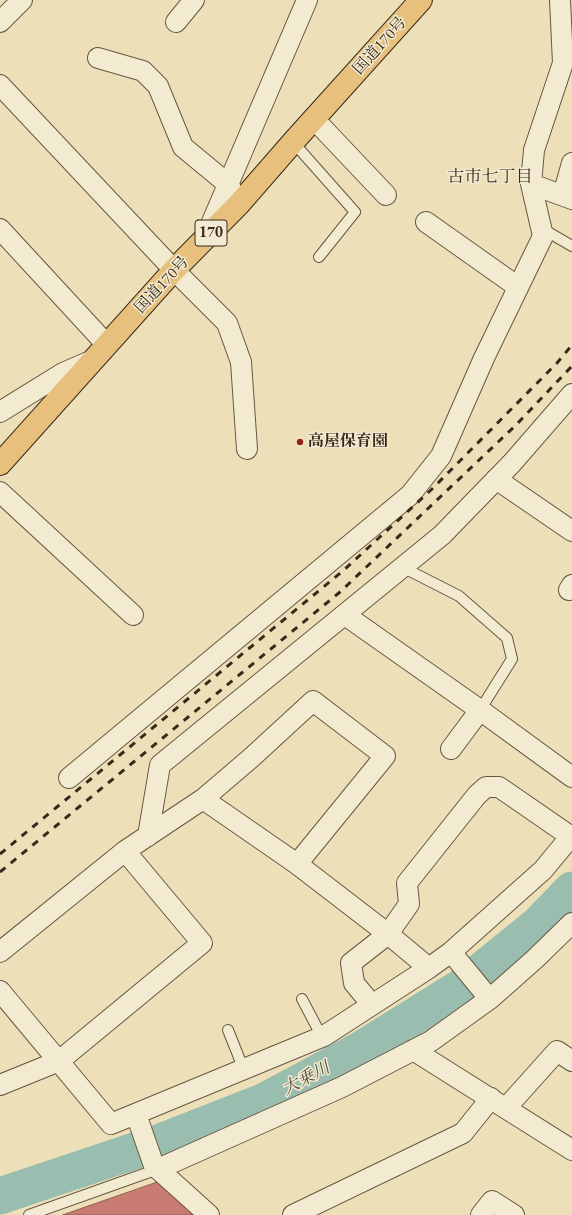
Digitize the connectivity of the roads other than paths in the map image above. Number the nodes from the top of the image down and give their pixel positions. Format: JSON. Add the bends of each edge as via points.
{"nodes":[{"id":1,"x":22,"y":0,"type":"edge"},
{"id":2,"x":194,"y":0,"type":"edge"},
{"id":3,"x":307,"y":0,"type":"edge"},
{"id":4,"x":421,"y":0,"type":"edge"},
{"id":5,"x":560,"y":0,"type":"edge"},
{"id":6,"x":0,"y":22,"type":"edge"},
{"id":7,"x":176,"y":22,"type":"dead end"},
{"id":8,"x":98,"y":58,"type":"dead end"},
{"id":9,"x":0,"y":85,"type":"edge"},
{"id":10,"x":314,"y":119,"type":"junction"},
{"id":11,"x":293,"y":142,"type":"junction"},
{"id":12,"x":572,"y":163,"type":"edge"},
{"id":13,"x":531,"y":184,"type":"junction"},
{"id":14,"x":229,"y":185,"type":"junction"},
{"id":15,"x":386,"y":195,"type":"dead end"},
{"id":16,"x":568,"y":197,"type":"edge"},
{"id":17,"x":240,"y":204,"type":"junction"},
{"id":18,"x":426,"y":222,"type":"dead end"},
{"id":19,"x":541,"y":228,"type":"junction"},
{"id":20,"x":0,"y":229,"type":"edge"},
{"id":21,"x":205,"y":239,"type":"junction"},
{"id":22,"x":572,"y":246,"type":"edge"},
{"id":23,"x":319,"y":257,"type":"dead end"},
{"id":24,"x":174,"y":270,"type":"junction"},
{"id":25,"x":518,"y":287,"type":"junction"},
{"id":26,"x":101,"y":352,"type":"junction"},
{"id":27,"x":572,"y":394,"type":"edge"},
{"id":28,"x":0,"y":412,"type":"edge"},
{"id":29,"x":247,"y":449,"type":"dead end"},
{"id":30,"x":0,"y":464,"type":"edge"},
{"id":31,"x":496,"y":479,"type":"junction"},
{"id":32,"x":0,"y":492,"type":"edge"},
{"id":33,"x":572,"y":531,"type":"edge"},
{"id":34,"x":402,"y":568,"type":"junction"},
{"id":35,"x":133,"y":615,"type":"dead end"},
{"id":36,"x":345,"y":615,"type":"junction"},
{"id":37,"x":480,"y":710,"type":"junction"},
{"id":38,"x":451,"y":749,"type":"dead end"},
{"id":39,"x":572,"y":777,"type":"edge"},
{"id":40,"x":68,"y":778,"type":"dead end"},
{"id":41,"x":203,"y":799,"type":"junction"},
{"id":42,"x":571,"y":835,"type":"edge"},
{"id":43,"x":148,"y":836,"type":"junction"},
{"id":44,"x":125,"y":851,"type":"junction"},
{"id":45,"x":297,"y":864,"type":"junction"},
{"id":46,"x":572,"y":923,"type":"edge"},
{"id":47,"x":388,"y":934,"type":"junction"},
{"id":48,"x":0,"y":952,"type":"edge"},
{"id":49,"x":450,"y":952,"type":"junction"},
{"id":50,"x":429,"y":968,"type":"junction"},
{"id":51,"x":0,"y":991,"type":"edge"},
{"id":52,"x":487,"y":994,"type":"junction"},
{"id":53,"x":302,"y":999,"type":"dead end"},
{"id":54,"x":372,"y":1005,"type":"junction"},
{"id":55,"x":228,"y":1030,"type":"dead end"},
{"id":56,"x":322,"y":1037,"type":"junction"},
{"id":57,"x":414,"y":1050,"type":"junction"},
{"id":58,"x":59,"y":1061,"type":"junction"},
{"id":59,"x":572,"y":1061,"type":"edge"},
{"id":60,"x":244,"y":1070,"type":"junction"},
{"id":61,"x":0,"y":1085,"type":"edge"},
{"id":62,"x":498,"y":1103,"type":"junction"},
{"id":63,"x":137,"y":1116,"type":"junction"},
{"id":64,"x":572,"y":1150,"type":"edge"},
{"id":65,"x":156,"y":1166,"type":"junction"},
{"id":66,"x":29,"y":1215,"type":"edge"},
{"id":67,"x":209,"y":1215,"type":"edge"},
{"id":68,"x":293,"y":1215,"type":"edge"},
{"id":69,"x":481,"y":1215,"type":"edge"},
{"id":70,"x":514,"y":1215,"type":"edge"}],
"edges":[{"from":1,"to":6,"type":"street"},
{"from":2,"to":7,"type":"street"},
{"from":3,"to":14,"type":"street"},
{"from":4,"to":10,"type":"highway","name":"国道170号","number":"170"},
{"from":5,"to":13,"type":"street","via":[[564,64],[534,150]]},
{"from":8,"to":14,"type":"street","via":[[143,71],[158,86],[183,147]]},
{"from":9,"to":24,"type":"street"},
{"from":10,"to":11,"type":"highway","name":"国道170号","number":"170"},
{"from":10,"to":15,"type":"street"},
{"from":11,"to":17,"type":"highway","name":"国道170号","number":"170"},
{"from":11,"to":23,"type":"lane","via":[[355,212]]},
{"from":12,"to":16,"type":"street"},
{"from":13,"to":16,"type":"street"},
{"from":13,"to":19,"type":"street"},
{"from":14,"to":17,"type":"street"},
{"from":14,"to":21,"type":"street"},
{"from":17,"to":21,"type":"highway","name":"国道170号","number":"170"},
{"from":18,"to":25,"type":"street"},
{"from":19,"to":22,"type":"lane"},
{"from":19,"to":25,"type":"street","via":[[543,236]]},
{"from":20,"to":26,"type":"street"},
{"from":21,"to":24,"type":"highway","name":"国道170号","number":"170"},
{"from":24,"to":26,"type":"highway","name":"国道170号","number":"170"},
{"from":24,"to":29,"type":"street","via":[[227,322],[241,362]]},
{"from":25,"to":40,"type":"street","via":[[441,456],[410,495]]},
{"from":26,"to":28,"type":"street"},
{"from":26,"to":30,"type":"highway","name":"国道170号","number":"170"},
{"from":27,"to":31,"type":"street"},
{"from":31,"to":33,"type":"street"},
{"from":31,"to":34,"type":"street","via":[[442,535]]},
{"from":32,"to":35,"type":"street"},
{"from":34,"to":36,"type":"street"},
{"from":34,"to":37,"type":"lane","via":[[459,596],[507,638],[512,659]]},
{"from":36,"to":37,"type":"street"},
{"from":36,"to":43,"type":"street","via":[[160,765]]},
{"from":37,"to":38,"type":"street"},
{"from":37,"to":39,"type":"street"},
{"from":41,"to":43,"type":"street"},
{"from":41,"to":45,"type":"street"},
{"from":41,"to":45,"type":"street","via":[[313,701],[385,756]]},
{"from":42,"to":47,"type":"street","via":[[499,787],[486,786],[477,794],[408,883],[409,904]]},
{"from":42,"to":49,"type":"street","via":[[543,870]]},
{"from":43,"to":44,"type":"street"},
{"from":44,"to":48,"type":"street"},
{"from":44,"to":58,"type":"street","via":[[202,943]]},
{"from":45,"to":47,"type":"street"},
{"from":46,"to":52,"type":"street","via":[[535,959]]},
{"from":47,"to":50,"type":"street"},
{"from":47,"to":54,"type":"street","via":[[351,964],[354,983]]},
{"from":49,"to":50,"type":"street"},
{"from":49,"to":52,"type":"street"},
{"from":50,"to":54,"type":"street"},
{"from":51,"to":58,"type":"street"},
{"from":52,"to":57,"type":"street","via":[[431,1041]]},
{"from":53,"to":56,"type":"lane"},
{"from":54,"to":56,"type":"street"},
{"from":55,"to":60,"type":"lane"},
{"from":56,"to":60,"type":"street"},
{"from":57,"to":62,"type":"street"},
{"from":57,"to":65,"type":"street","via":[[342,1087]]},
{"from":58,"to":61,"type":"street"},
{"from":58,"to":63,"type":"street","via":[[111,1124]]},
{"from":59,"to":62,"type":"street","via":[[557,1051]]},
{"from":60,"to":63,"type":"street"},
{"from":62,"to":64,"type":"street"},
{"from":62,"to":68,"type":"street","via":[[463,1133]]},
{"from":63,"to":65,"type":"street"},
{"from":65,"to":66,"type":"lane"},
{"from":65,"to":67,"type":"street"},
{"from":69,"to":70,"type":"street","via":[[492,1201]]}]}
